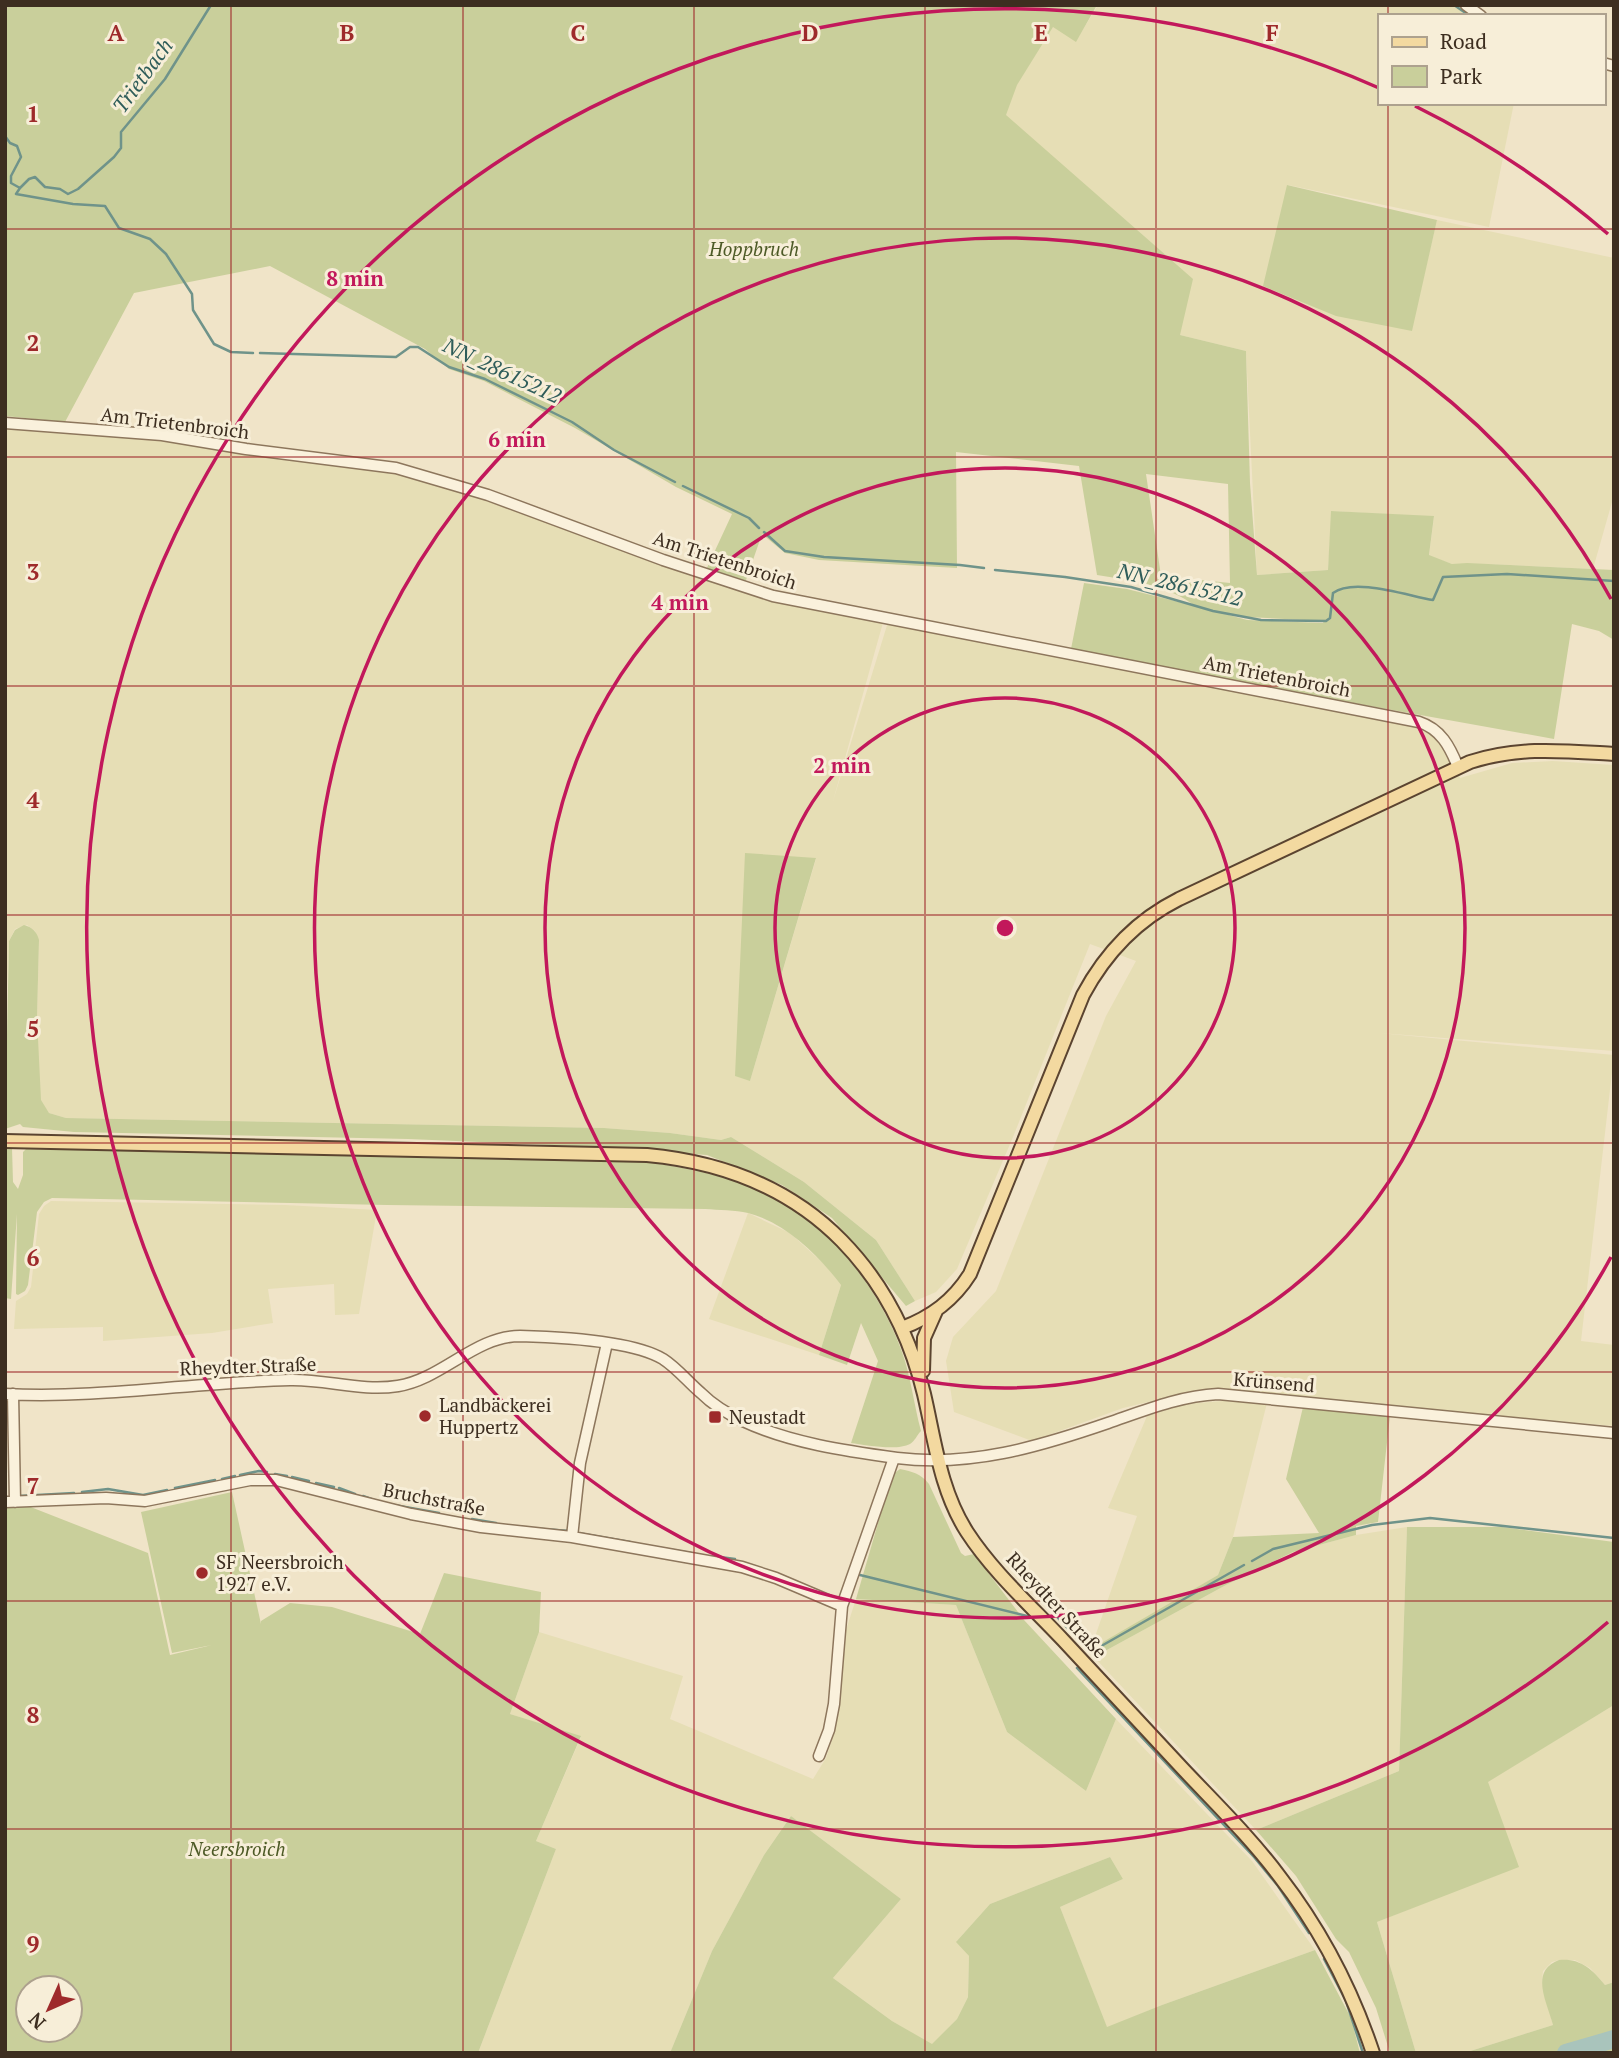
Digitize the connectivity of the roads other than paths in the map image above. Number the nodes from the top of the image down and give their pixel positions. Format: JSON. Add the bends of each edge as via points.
{"nodes":[{"id":1,"x":5,"y":423,"type":"edge"},
{"id":2,"x":1614,"y":754,"type":"edge"},
{"id":3,"x":1458,"y":767,"type":"junction"},
{"id":4,"x":5,"y":1141,"type":"edge"},
{"id":5,"x":936,"y":1311,"type":"junction"},
{"id":6,"x":902,"y":1328,"type":"junction"},
{"id":7,"x":607,"y":1343,"type":"junction"},
{"id":8,"x":9,"y":1394,"type":"edge"},
{"id":9,"x":924,"y":1396,"type":"junction"},
{"id":10,"x":1614,"y":1433,"type":"edge"},
{"id":11,"x":894,"y":1458,"type":"junction"},
{"id":12,"x":938,"y":1461,"type":"junction"},
{"id":13,"x":10,"y":1502,"type":"edge"},
{"id":14,"x":572,"y":1537,"type":"junction"},
{"id":15,"x":842,"y":1606,"type":"junction"},
{"id":16,"x":819,"y":1756,"type":"dead end"},
{"id":17,"x":1373,"y":2053,"type":"edge"}],
"edges":[{"from":1,"to":3,"type":"street","name":"Am Trietenbroich","via":[[162,435],[408,471],[773,596],[1419,722],[1445,740]]},
{"from":2,"to":3,"type":"main road","via":[[1521,750]]},
{"from":3,"to":5,"type":"main road","via":[[1179,899],[1123,939],[1083,995],[974,1267],[961,1288]]},
{"from":4,"to":6,"type":"main road","via":[[631,1154],[701,1162],[767,1186],[819,1220],[868,1272]]},
{"from":5,"to":6,"type":"main road"},
{"from":5,"to":9,"type":"main road","via":[[923,1343]]},
{"from":6,"to":9,"type":"main road"},
{"from":7,"to":8,"type":"street","name":"Rheydter Straße","via":[[504,1337],[421,1379],[388,1387],[292,1380],[96,1394]]},
{"from":7,"to":11,"type":"street","name":"Rheydter Straße","via":[[660,1358],[710,1401],[753,1425],[797,1440]]},
{"from":7,"to":14,"type":"street","via":[[580,1463]]},
{"from":8,"to":13,"type":"street","name":"Bruchstraße"},
{"from":9,"to":12,"type":"main road"},
{"from":10,"to":12,"type":"street","name":"Krünsend","via":[[1218,1394],[1170,1402],[1030,1448]]},
{"from":11,"to":12,"type":"street","name":"Rheydter Straße"},
{"from":11,"to":15,"type":"street"},
{"from":12,"to":17,"type":"main road","name":"Rheydter Straße","via":[[953,1507],[984,1555],[1287,1885],[1340,1972]]},
{"from":13,"to":14,"type":"street","name":"Bruchstraße","via":[[145,1501],[269,1480],[411,1514]]},
{"from":14,"to":15,"type":"street","name":"Bruchstraße","via":[[751,1569]]},
{"from":15,"to":16,"type":"street","via":[[834,1704]]}]}
